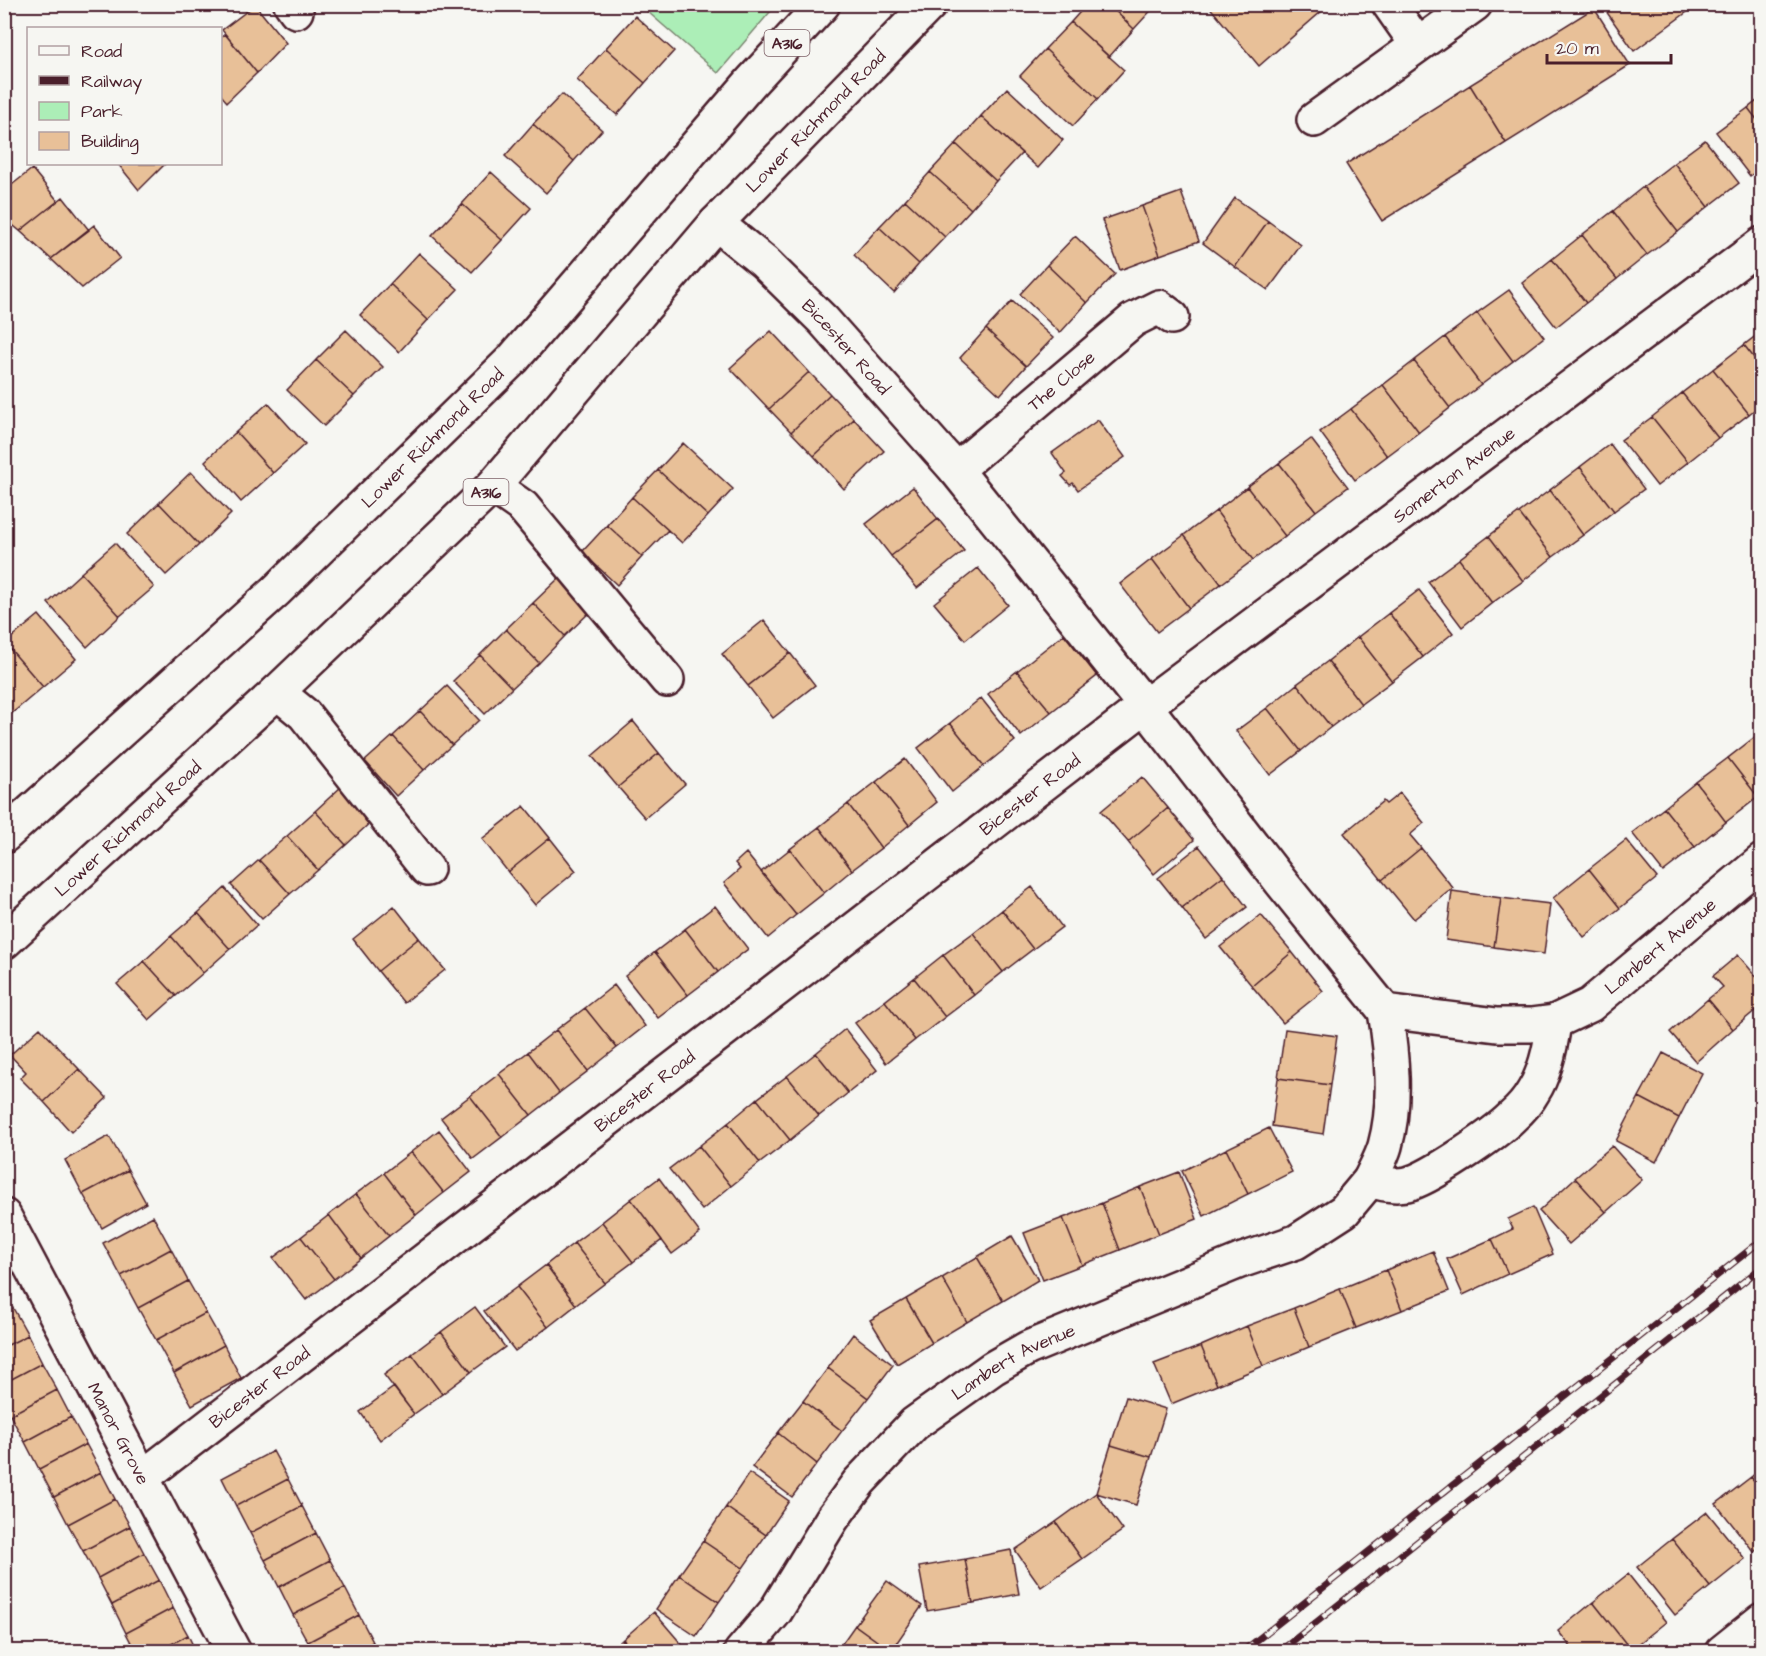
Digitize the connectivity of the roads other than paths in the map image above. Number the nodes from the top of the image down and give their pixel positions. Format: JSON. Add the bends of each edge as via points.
{"nodes":[{"id":1,"x":824,"y":4,"type":"edge"},
{"id":2,"x":930,"y":4,"type":"edge"},
{"id":3,"x":1389,"y":4,"type":"edge"},
{"id":4,"x":1475,"y":4,"type":"edge"},
{"id":5,"x":1417,"y":44,"type":"junction"},
{"id":6,"x":1314,"y":120,"type":"dead end"},
{"id":7,"x":716,"y":223,"type":"junction"},
{"id":8,"x":1761,"y":244,"type":"edge"},
{"id":9,"x":1172,"y":317,"type":"dead end"},
{"id":10,"x":956,"y":470,"type":"junction"},
{"id":11,"x":493,"y":486,"type":"junction"},
{"id":12,"x":667,"y":680,"type":"dead end"},
{"id":13,"x":277,"y":692,"type":"junction"},
{"id":14,"x":1145,"y":706,"type":"junction"},
{"id":15,"x":4,"y":836,"type":"edge"},
{"id":16,"x":1761,"y":861,"type":"edge"},
{"id":17,"x":427,"y":869,"type":"dead end"},
{"id":18,"x":4,"y":942,"type":"edge"},
{"id":19,"x":1385,"y":1011,"type":"junction"},
{"id":20,"x":1554,"y":1022,"type":"junction"},
{"id":21,"x":1370,"y":1180,"type":"junction"},
{"id":22,"x":4,"y":1216,"type":"edge"},
{"id":23,"x":143,"y":1477,"type":"junction"},
{"id":24,"x":1761,"y":1620,"type":"edge"},
{"id":25,"x":234,"y":1652,"type":"edge"},
{"id":26,"x":741,"y":1652,"type":"edge"},
{"id":27,"x":1722,"y":1652,"type":"edge"}],
"edges":[{"from":1,"to":15,"type":"main road","name":"Lower Richmond Road","number":"A316","via":[[513,359],[276,591]]},
{"from":2,"to":7,"type":"main road","name":"Lower Richmond Road","number":"A316"},
{"from":3,"to":5,"type":"main road"},
{"from":4,"to":5,"type":"main road"},
{"from":5,"to":6,"type":"main road"},
{"from":7,"to":10,"type":"main road","name":"Bicester Road","via":[[764,262],[823,320]]},
{"from":7,"to":11,"type":"main road","name":"Lower Richmond Road","number":"A316"},
{"from":8,"to":14,"type":"main road","name":"Somerton Avenue"},
{"from":9,"to":10,"type":"main road","name":"The Close","via":[[1159,308],[1133,320]]},
{"from":10,"to":14,"type":"main road","name":"Bicester Road"},
{"from":11,"to":12,"type":"main road","via":[[523,507]]},
{"from":11,"to":13,"type":"main road","name":"Lower Richmond Road","number":"A316"},
{"from":13,"to":17,"type":"main road","via":[[304,714]]},
{"from":13,"to":18,"type":"main road","name":"Lower Richmond Road","number":"A316"},
{"from":14,"to":19,"type":"main road","name":"Bicester Road"},
{"from":14,"to":23,"type":"main road","name":"Bicester Road"},
{"from":16,"to":20,"type":"main road","name":"Lambert Avenue","via":[[1590,1005]]},
{"from":19,"to":20,"type":"main road","name":"Lambert Avenue","via":[[1497,1025]]},
{"from":19,"to":21,"type":"main road","name":"Lambert Avenue","via":[[1391,1114],[1385,1147]]},
{"from":20,"to":21,"type":"main road","via":[[1552,1042],[1534,1092],[1512,1118],[1486,1138],[1407,1184]]},
{"from":21,"to":26,"type":"main road","name":"Lambert Avenue","via":[[1344,1212],[1296,1242],[1028,1348],[914,1424],[859,1482],[775,1612]]},
{"from":22,"to":23,"type":"main road","name":"Manor Grove"},
{"from":23,"to":25,"type":"main road","name":"Manor Grove"},
{"from":24,"to":27,"type":"main road"}]}
